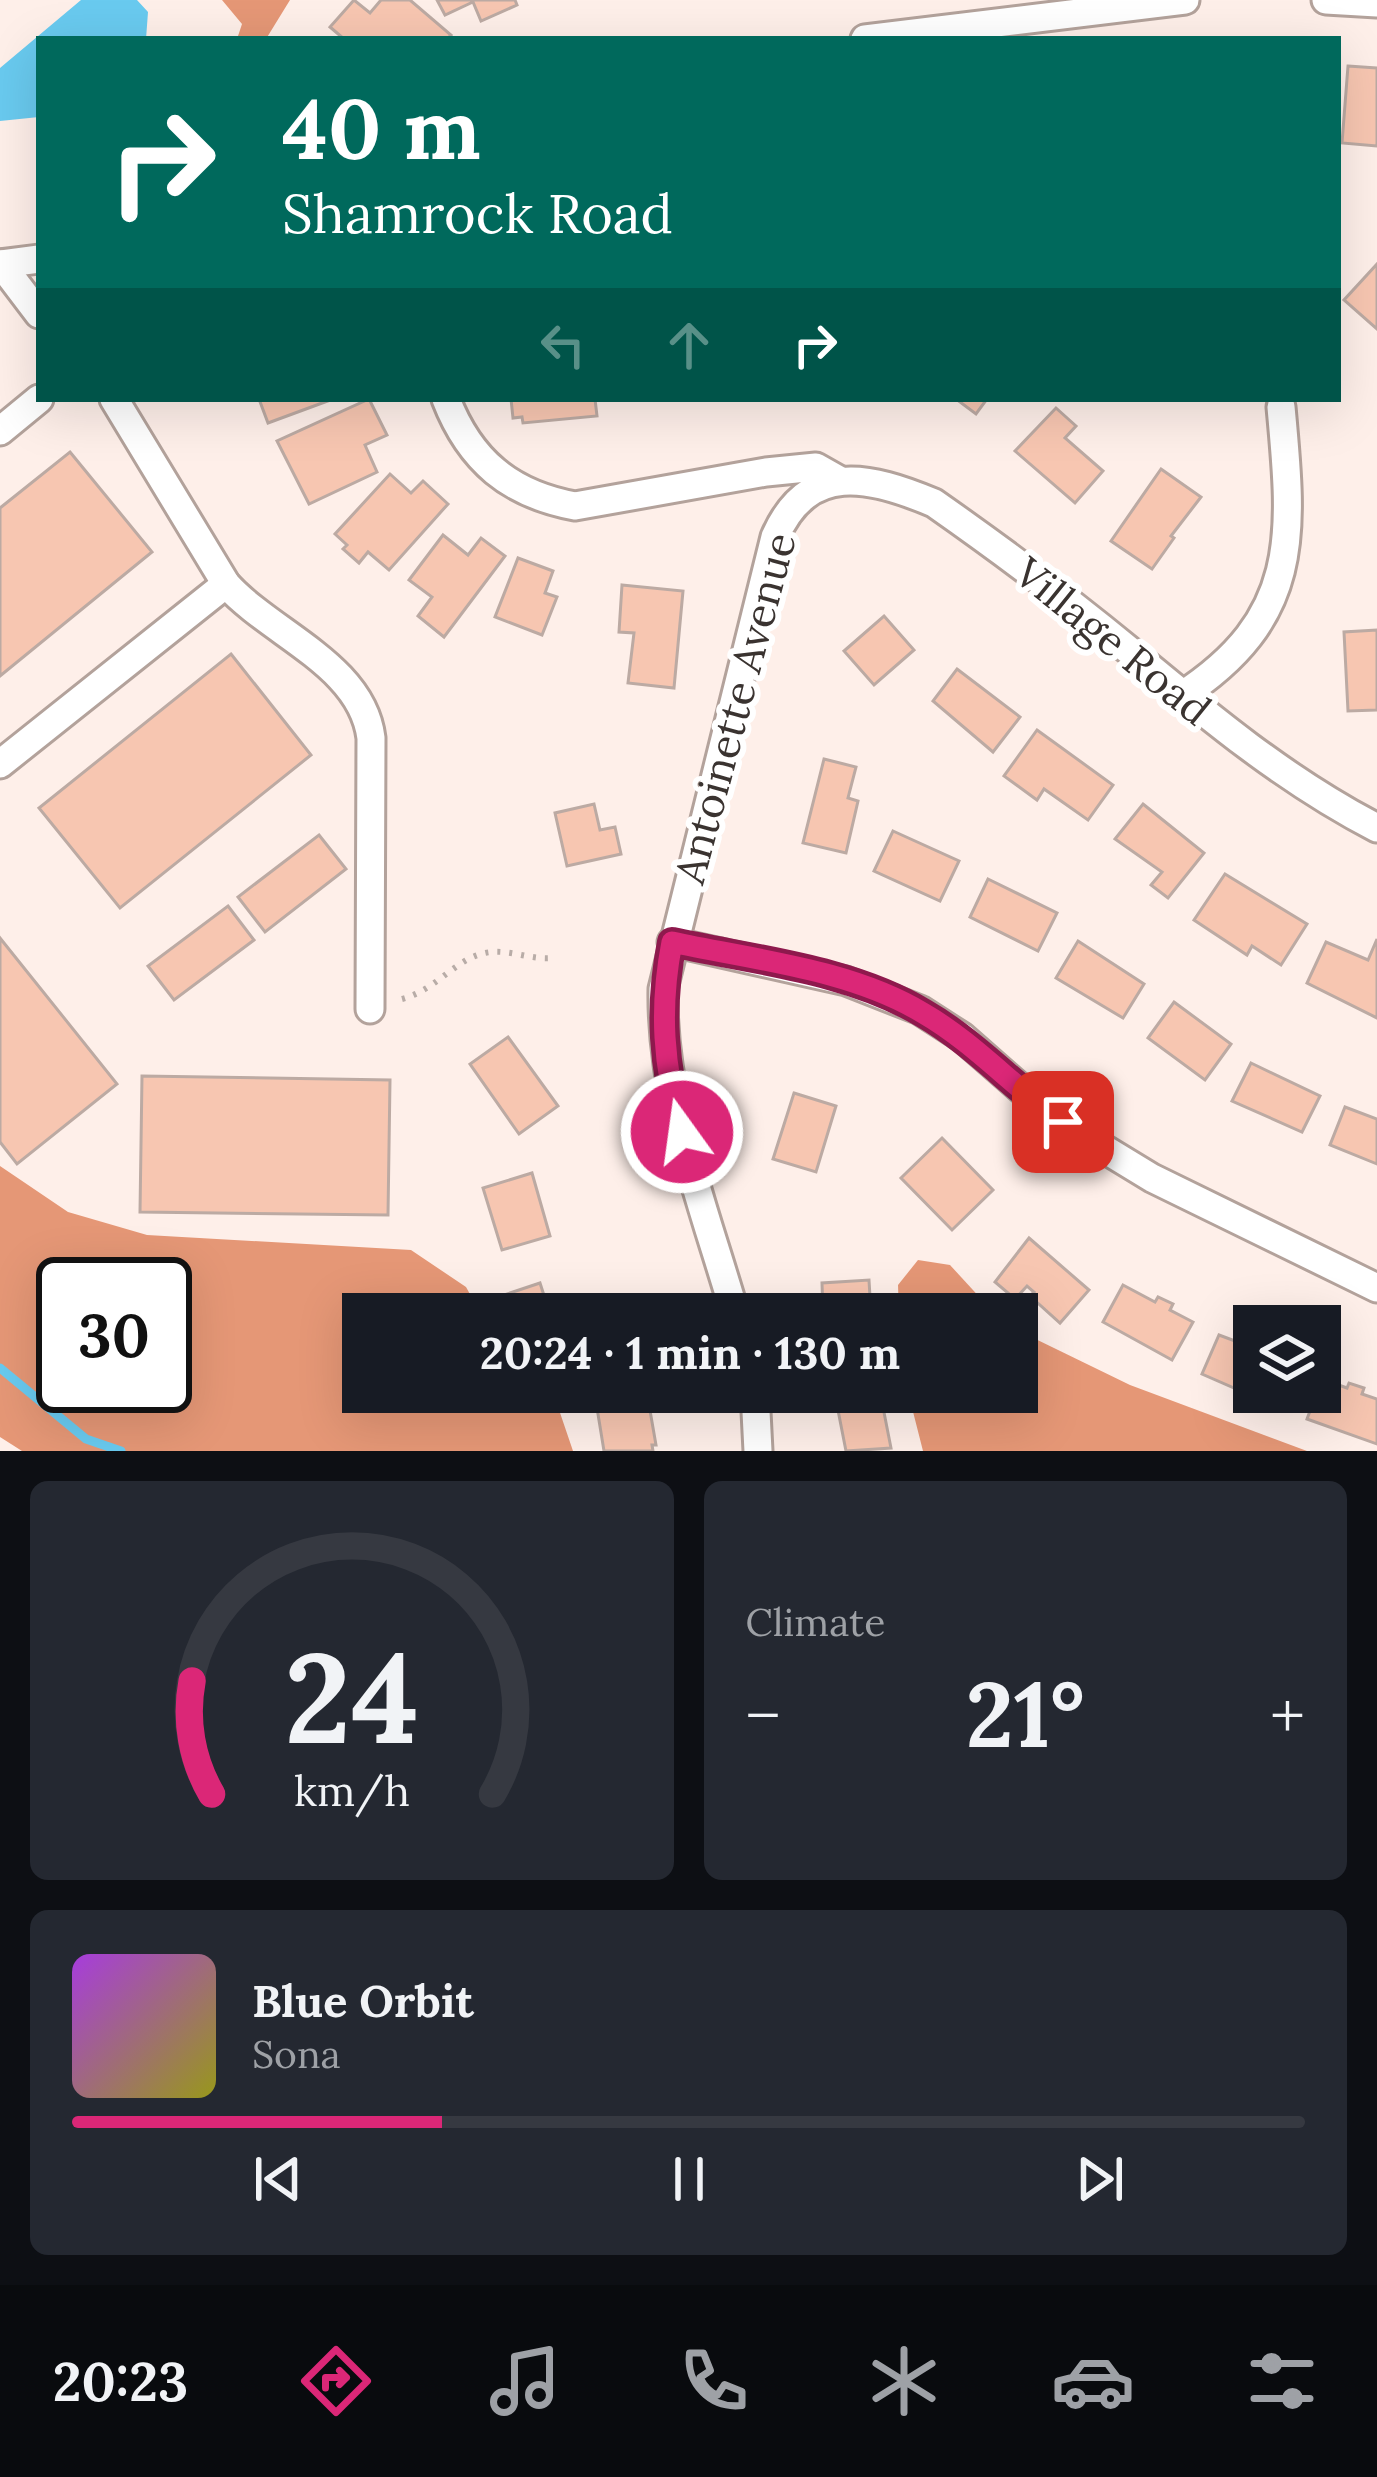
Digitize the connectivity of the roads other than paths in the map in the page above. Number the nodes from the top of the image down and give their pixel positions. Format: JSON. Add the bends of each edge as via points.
{"nodes":[{"id":1,"x":1185,"y":0,"type":"edge"},
{"id":2,"x":1326,"y":0,"type":"edge"},
{"id":3,"x":1377,"y":3,"type":"edge"},
{"id":4,"x":890,"y":36,"type":"edge"},
{"id":5,"x":36,"y":260,"type":"edge"},
{"id":6,"x":0,"y":264,"type":"edge"},
{"id":7,"x":36,"y":310,"type":"edge"},
{"id":8,"x":36,"y":401,"type":"edge"},
{"id":9,"x":116,"y":402,"type":"edge"},
{"id":10,"x":447,"y":402,"type":"edge"},
{"id":11,"x":1281,"y":407,"type":"dead end"},
{"id":12,"x":0,"y":430,"type":"edge"},
{"id":13,"x":839,"y":480,"type":"junction"},
{"id":14,"x":226,"y":584,"type":"junction"},
{"id":15,"x":1181,"y":696,"type":"junction"},
{"id":16,"x":0,"y":764,"type":"edge"},
{"id":17,"x":1377,"y":828,"type":"edge"},
{"id":18,"x":672,"y":942,"type":"junction"},
{"id":19,"x":370,"y":1009,"type":"dead end"},
{"id":20,"x":1377,"y":1288,"type":"edge"},
{"id":21,"x":729,"y":1293,"type":"edge"},
{"id":22,"x":756,"y":1413,"type":"edge"},
{"id":23,"x":758,"y":1451,"type":"edge"}],
"edges":[{"from":1,"to":4,"type":"street"},
{"from":2,"to":3,"type":"street"},
{"from":5,"to":6,"type":"street"},
{"from":6,"to":7,"type":"street"},
{"from":8,"to":12,"type":"street"},
{"from":9,"to":14,"type":"street"},
{"from":10,"to":13,"type":"street","name":"Village Road","via":[[490,471],[544,500],[575,506],[816,467]]},
{"from":11,"to":15,"type":"street","via":[[1288,501],[1277,590],[1240,649]]},
{"from":13,"to":15,"type":"street","name":"Village Road","via":[[899,488],[934,503]]},
{"from":13,"to":18,"type":"street","name":"Antoinette Avenue","via":[[799,499],[775,537]]},
{"from":14,"to":16,"type":"street"},
{"from":14,"to":19,"type":"street","via":[[341,678],[364,707]]},
{"from":15,"to":17,"type":"street","name":"Village Road","via":[[1297,782]]},
{"from":18,"to":20,"type":"street","via":[[846,981],[920,1010],[1043,1108],[1152,1178]]},
{"from":18,"to":21,"type":"street","name":"Antoinette Avenue","via":[[663,989],[668,1087]]},
{"from":22,"to":23,"type":"street"}]}
